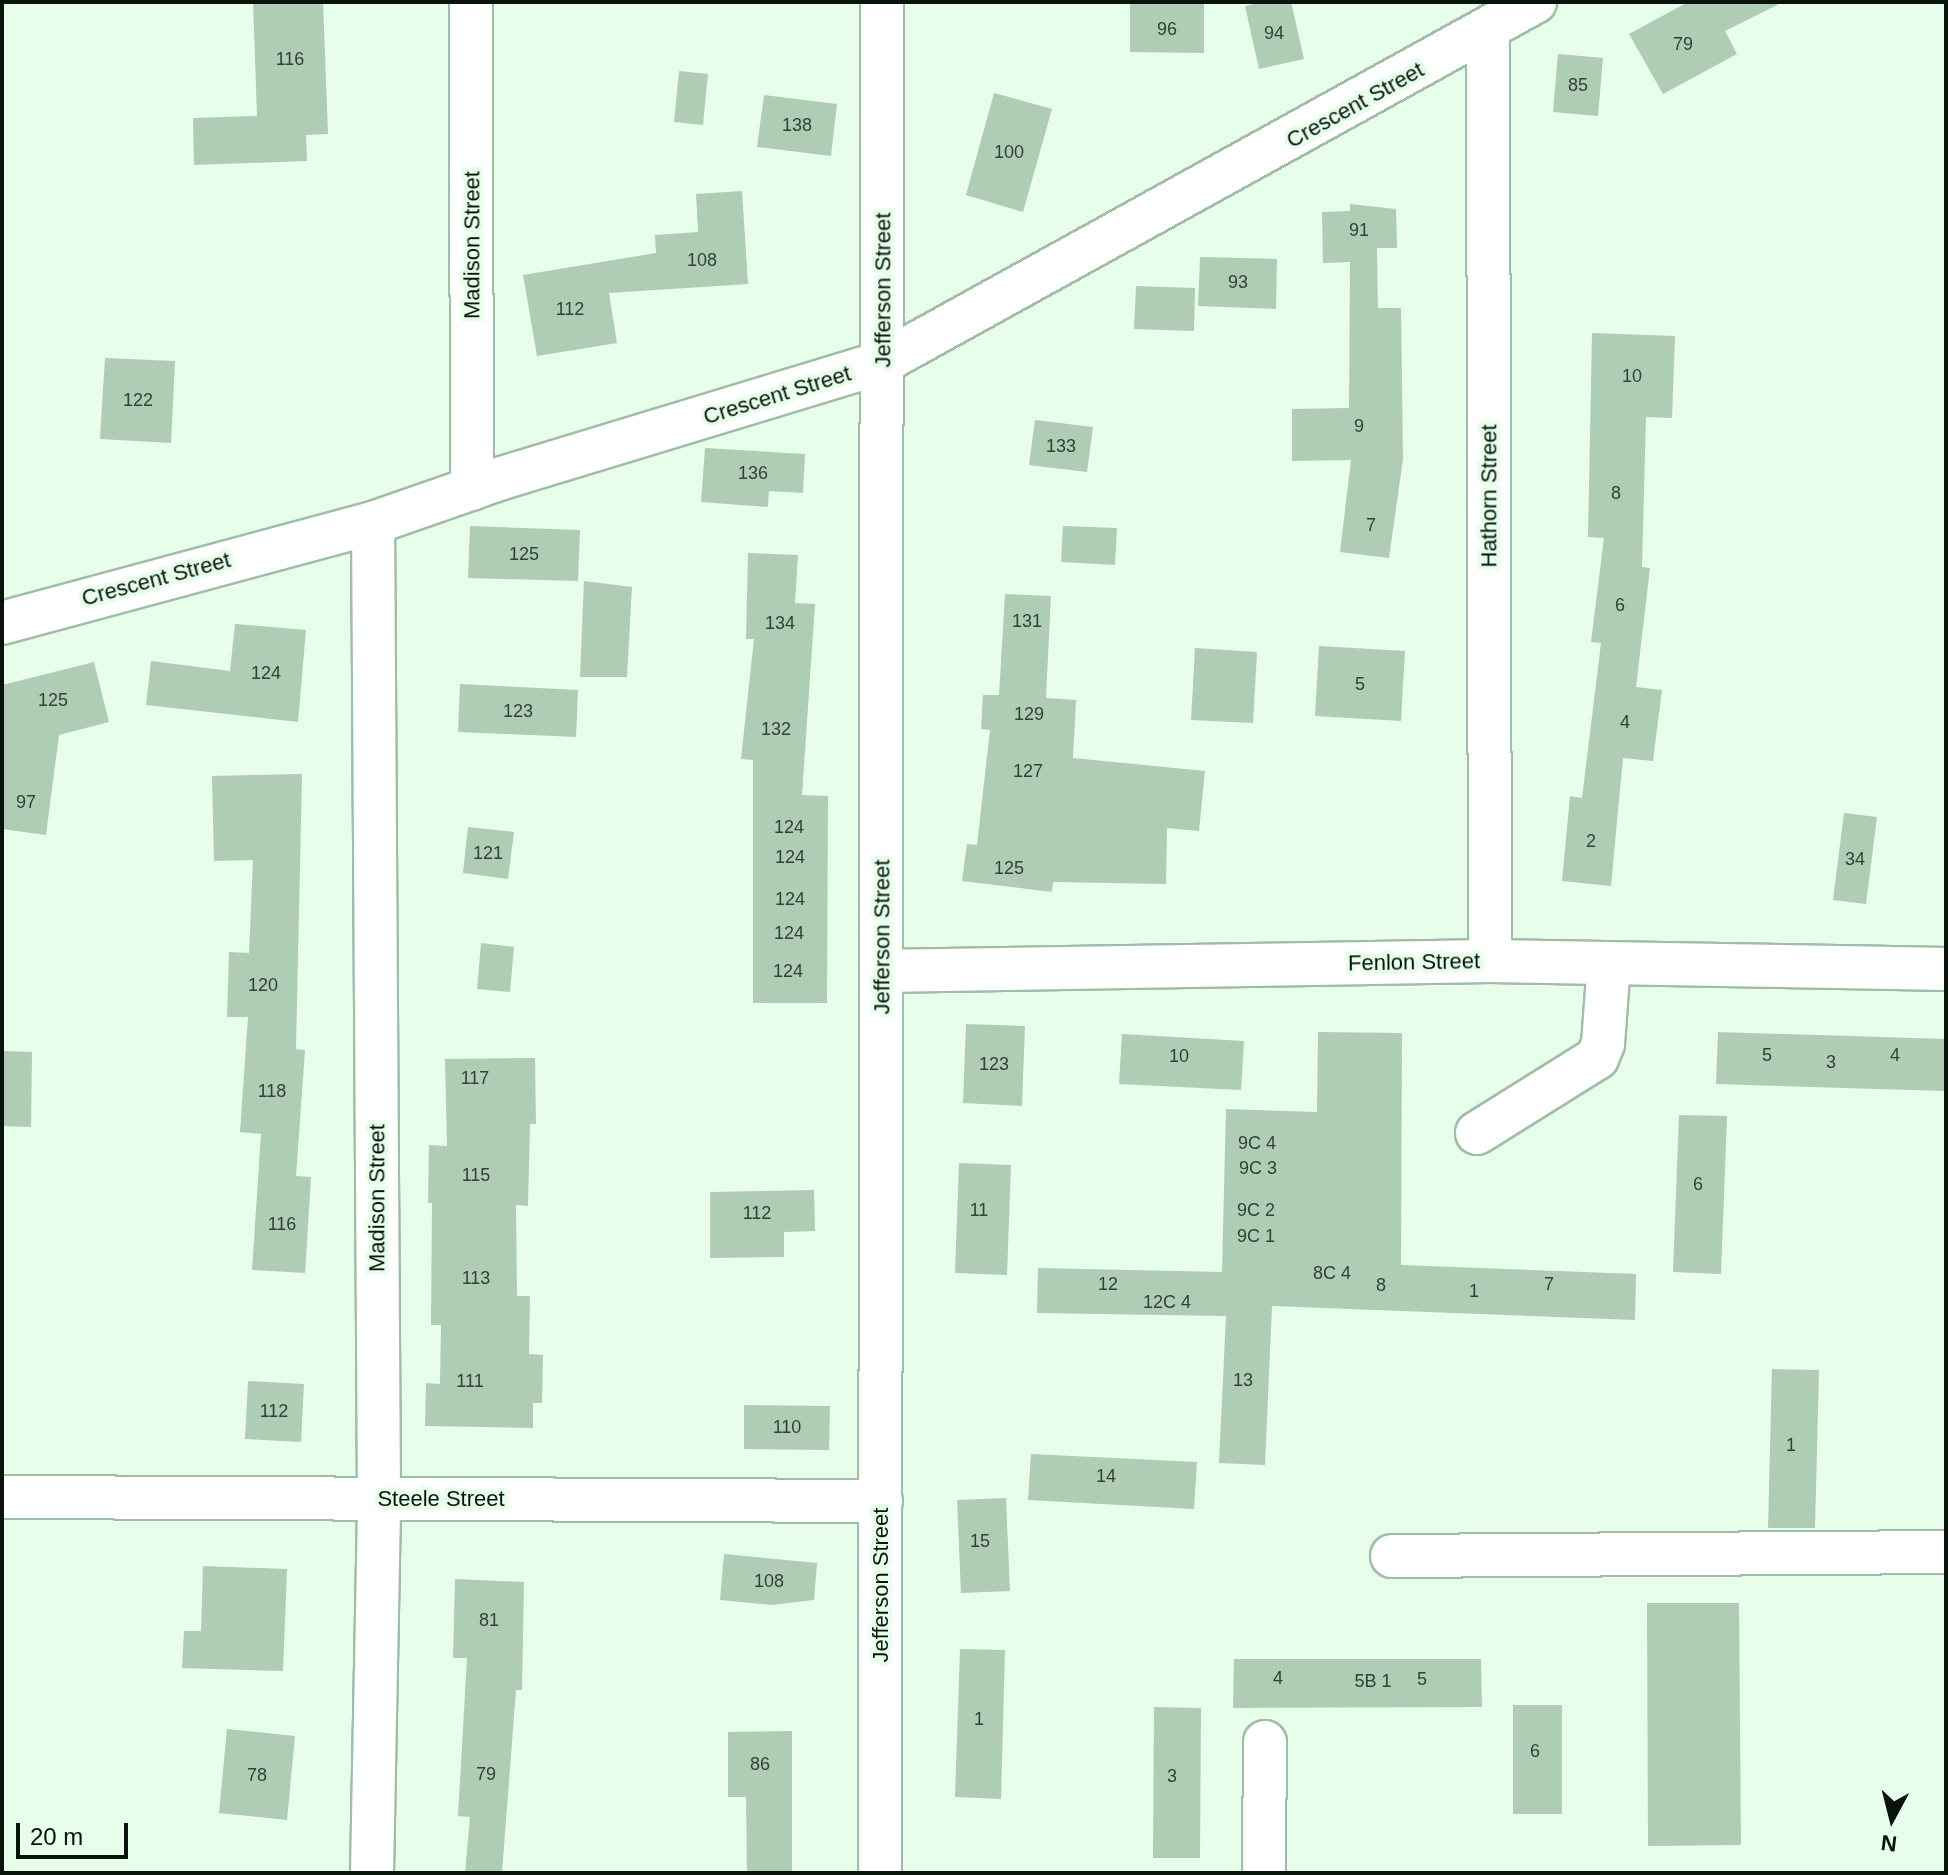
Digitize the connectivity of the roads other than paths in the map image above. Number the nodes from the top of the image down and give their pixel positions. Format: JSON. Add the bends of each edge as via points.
{"nodes":[{"id":1,"x":471,"y":2,"type":"edge"},
{"id":2,"x":882,"y":2,"type":"edge"},
{"id":3,"x":1535,"y":2,"type":"edge"},
{"id":4,"x":1488,"y":32,"type":"junction"},
{"id":5,"x":883,"y":362,"type":"junction"},
{"id":6,"x":472,"y":489,"type":"junction"},
{"id":7,"x":373,"y":523,"type":"junction"},
{"id":8,"x":2,"y":623,"type":"edge"},
{"id":9,"x":1490,"y":961,"type":"junction"},
{"id":10,"x":1609,"y":963,"type":"junction"},
{"id":11,"x":1946,"y":969,"type":"edge"},
{"id":12,"x":882,"y":971,"type":"junction"},
{"id":13,"x":1477,"y":1133,"type":"dead end"},
{"id":14,"x":2,"y":1497,"type":"edge"},
{"id":15,"x":379,"y":1498,"type":"junction"},
{"id":16,"x":881,"y":1501,"type":"junction"},
{"id":17,"x":1946,"y":1552,"type":"edge"},
{"id":18,"x":1392,"y":1556,"type":"dead end"},
{"id":19,"x":1265,"y":1742,"type":"dead end"},
{"id":20,"x":372,"y":1873,"type":"edge"},
{"id":21,"x":880,"y":1873,"type":"edge"},
{"id":22,"x":1264,"y":1873,"type":"edge"}],
"edges":[{"from":1,"to":6,"type":"street","name":"Madison Street"},
{"from":2,"to":5,"type":"street","name":"Jefferson Street"},
{"from":3,"to":4,"type":"street","name":"Crescent Street"},
{"from":4,"to":5,"type":"street","name":"Crescent Street"},
{"from":4,"to":9,"type":"street","name":"Hathorn Street"},
{"from":5,"to":6,"type":"street","name":"Crescent Street"},
{"from":5,"to":12,"type":"street","name":"Jefferson Street"},
{"from":6,"to":7,"type":"street","name":"Crescent Street"},
{"from":7,"to":8,"type":"street","name":"Crescent Street"},
{"from":7,"to":15,"type":"street","name":"Madison Street"},
{"from":9,"to":10,"type":"street","name":"Fenlon Street"},
{"from":9,"to":12,"type":"street","name":"Fenlon Street"},
{"from":10,"to":11,"type":"street","name":"Fenlon Street"},
{"from":10,"to":13,"type":"street","via":[[1603,1044],[1597,1058]]},
{"from":12,"to":16,"type":"street","name":"Jefferson Street"},
{"from":14,"to":15,"type":"street","name":"Steele Street"},
{"from":15,"to":16,"type":"street","name":"Steele Street"},
{"from":15,"to":20,"type":"street","name":"Madison Street"},
{"from":16,"to":21,"type":"street","name":"Jefferson Street"},
{"from":17,"to":18,"type":"street"},
{"from":19,"to":22,"type":"street"}]}
